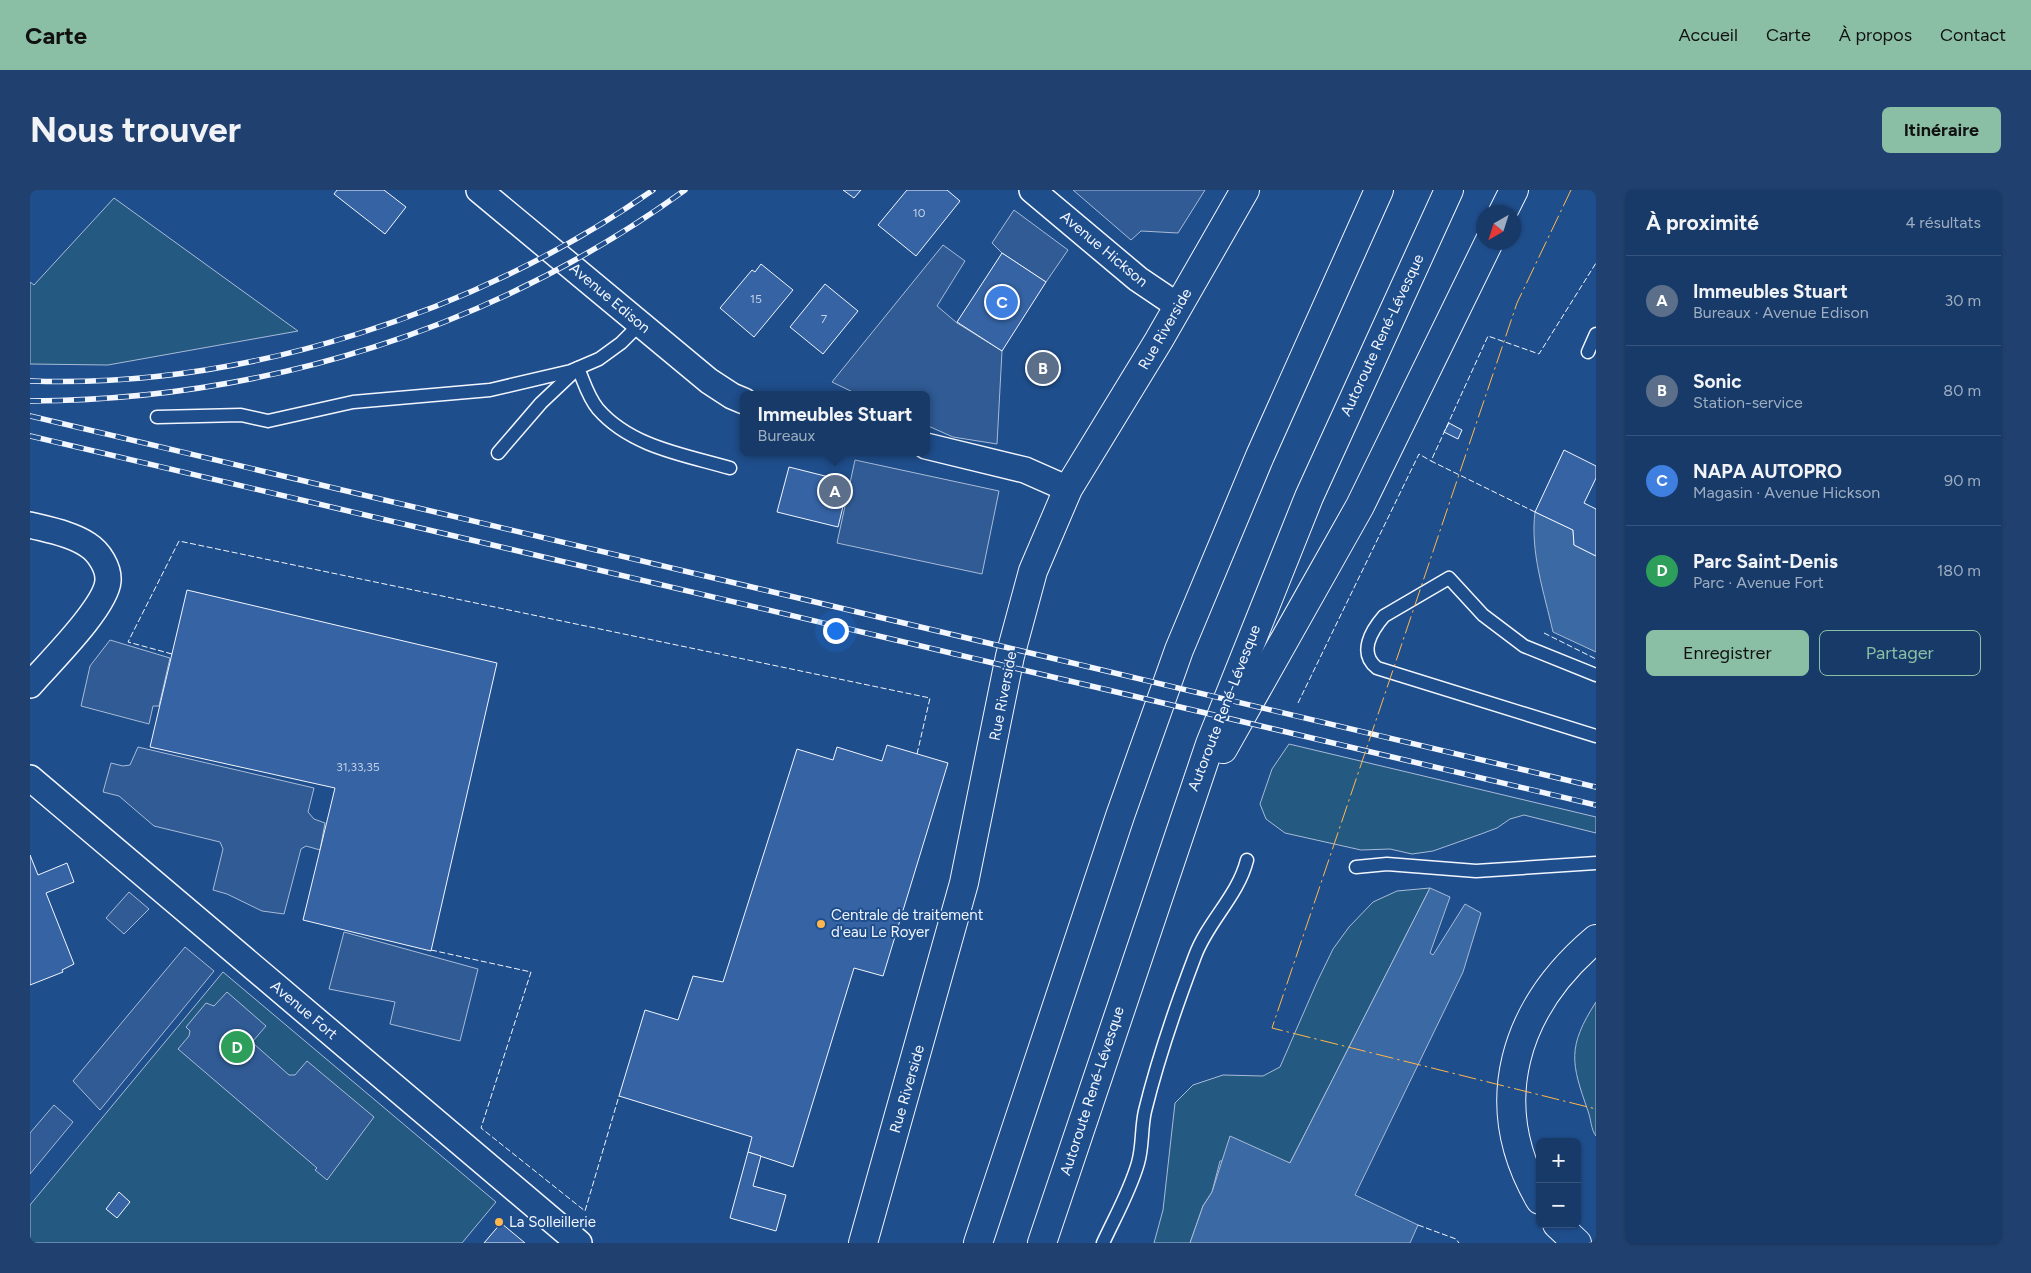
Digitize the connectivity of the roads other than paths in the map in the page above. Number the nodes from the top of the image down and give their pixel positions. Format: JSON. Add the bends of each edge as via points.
{"nodes":[{"id":1,"x":479,"y":190,"type":"edge"},
{"id":2,"x":1032,"y":190,"type":"edge"},
{"id":3,"x":1245,"y":190,"type":"edge"},
{"id":4,"x":1379,"y":190,"type":"edge"},
{"id":5,"x":1449,"y":190,"type":"edge"},
{"id":6,"x":1514,"y":190,"type":"edge"},
{"id":7,"x":1507,"y":205,"type":"edge"},
{"id":8,"x":1485,"y":250,"type":"edge"},
{"id":9,"x":1178,"y":306,"type":"junction"},
{"id":10,"x":640,"y":324,"type":"junction"},
{"id":11,"x":1596,"y":334,"type":"edge"},
{"id":12,"x":1588,"y":352,"type":"dead end"},
{"id":13,"x":578,"y":368,"type":"junction"},
{"id":14,"x":740,"y":399,"type":"edge"},
{"id":15,"x":157,"y":417,"type":"dead end"},
{"id":16,"x":930,"y":447,"type":"edge"},
{"id":17,"x":498,"y":453,"type":"dead end"},
{"id":18,"x":730,"y":468,"type":"dead end"},
{"id":19,"x":1068,"y":489,"type":"junction"},
{"id":20,"x":30,"y":525,"type":"edge"},
{"id":21,"x":1596,"y":675,"type":"edge"},
{"id":22,"x":30,"y":685,"type":"edge"},
{"id":23,"x":1596,"y":736,"type":"edge"},
{"id":24,"x":30,"y":778,"type":"edge"},
{"id":25,"x":1182,"y":820,"type":"junction"},
{"id":26,"x":1247,"y":860,"type":"dead end"},
{"id":27,"x":1596,"y":863,"type":"edge"},
{"id":28,"x":1356,"y":866,"type":"dead end"},
{"id":29,"x":1596,"y":940,"type":"edge"},
{"id":30,"x":1536,"y":1193,"type":"edge"},
{"id":31,"x":1561,"y":1228,"type":"edge"},
{"id":32,"x":579,"y":1243,"type":"edge"},
{"id":33,"x":863,"y":1243,"type":"edge"},
{"id":34,"x":978,"y":1243,"type":"edge"},
{"id":35,"x":1042,"y":1243,"type":"edge"},
{"id":36,"x":1103,"y":1243,"type":"edge"},
{"id":37,"x":1577,"y":1243,"type":"edge"}],
"edges":[{"from":1,"to":10,"type":"street","name":"Avenue Edison"},
{"from":2,"to":9,"type":"street","name":"Avenue Hickson","via":[[1138,279]]},
{"from":3,"to":9,"type":"main road","name":"Rue Riverside"},
{"from":4,"to":34,"type":"main road","via":[[1260,456],[1180,650],[1120,816]]},
{"from":5,"to":25,"type":"main road","name":"Autoroute René-Lévesque","via":[[1301,514]]},
{"from":6,"to":7,"type":"main road"},
{"from":8,"to":25,"type":"main road","via":[[1360,506]]},
{"from":9,"to":19,"type":"main road","name":"Rue Riverside"},
{"from":10,"to":13,"type":"lane","via":[[611,351]]},
{"from":10,"to":14,"type":"street","name":"Avenue Edison","via":[[721,390]]},
{"from":11,"to":12,"type":"lane"},
{"from":13,"to":15,"type":"lane","via":[[490,390],[353,402],[277,420],[241,415]]},
{"from":13,"to":17,"type":"lane","via":[[541,403]]},
{"from":13,"to":18,"type":"lane","via":[[598,409],[622,430],[654,446]]},
{"from":16,"to":19,"type":"street","via":[[1025,470]]},
{"from":19,"to":33,"type":"main road","name":"Rue Riverside","via":[[1044,543],[1022,610],[964,883]]},
{"from":20,"to":22,"type":"street","via":[[89,545],[107,570],[108,582],[101,602]]},
{"from":21,"to":23,"type":"lane","via":[[1524,646],[1483,615],[1449,578],[1384,616],[1368,645],[1370,661],[1376,668]]},
{"from":24,"to":32,"type":"street","name":"Avenue Fort"},
{"from":25,"to":35,"type":"main road","name":"Autoroute René-Lévesque"},
{"from":26,"to":36,"type":"lane","via":[[1244,873],[1204,934],[1195,954],[1145,1112],[1138,1164]]},
{"from":27,"to":28,"type":"lane","via":[[1476,871],[1386,864]]},
{"from":29,"to":30,"type":"main road","via":[[1568,966],[1544,998],[1524,1033],[1514,1063],[1511,1103],[1514,1137],[1525,1172]]},
{"from":31,"to":37,"type":"main road"}]}
